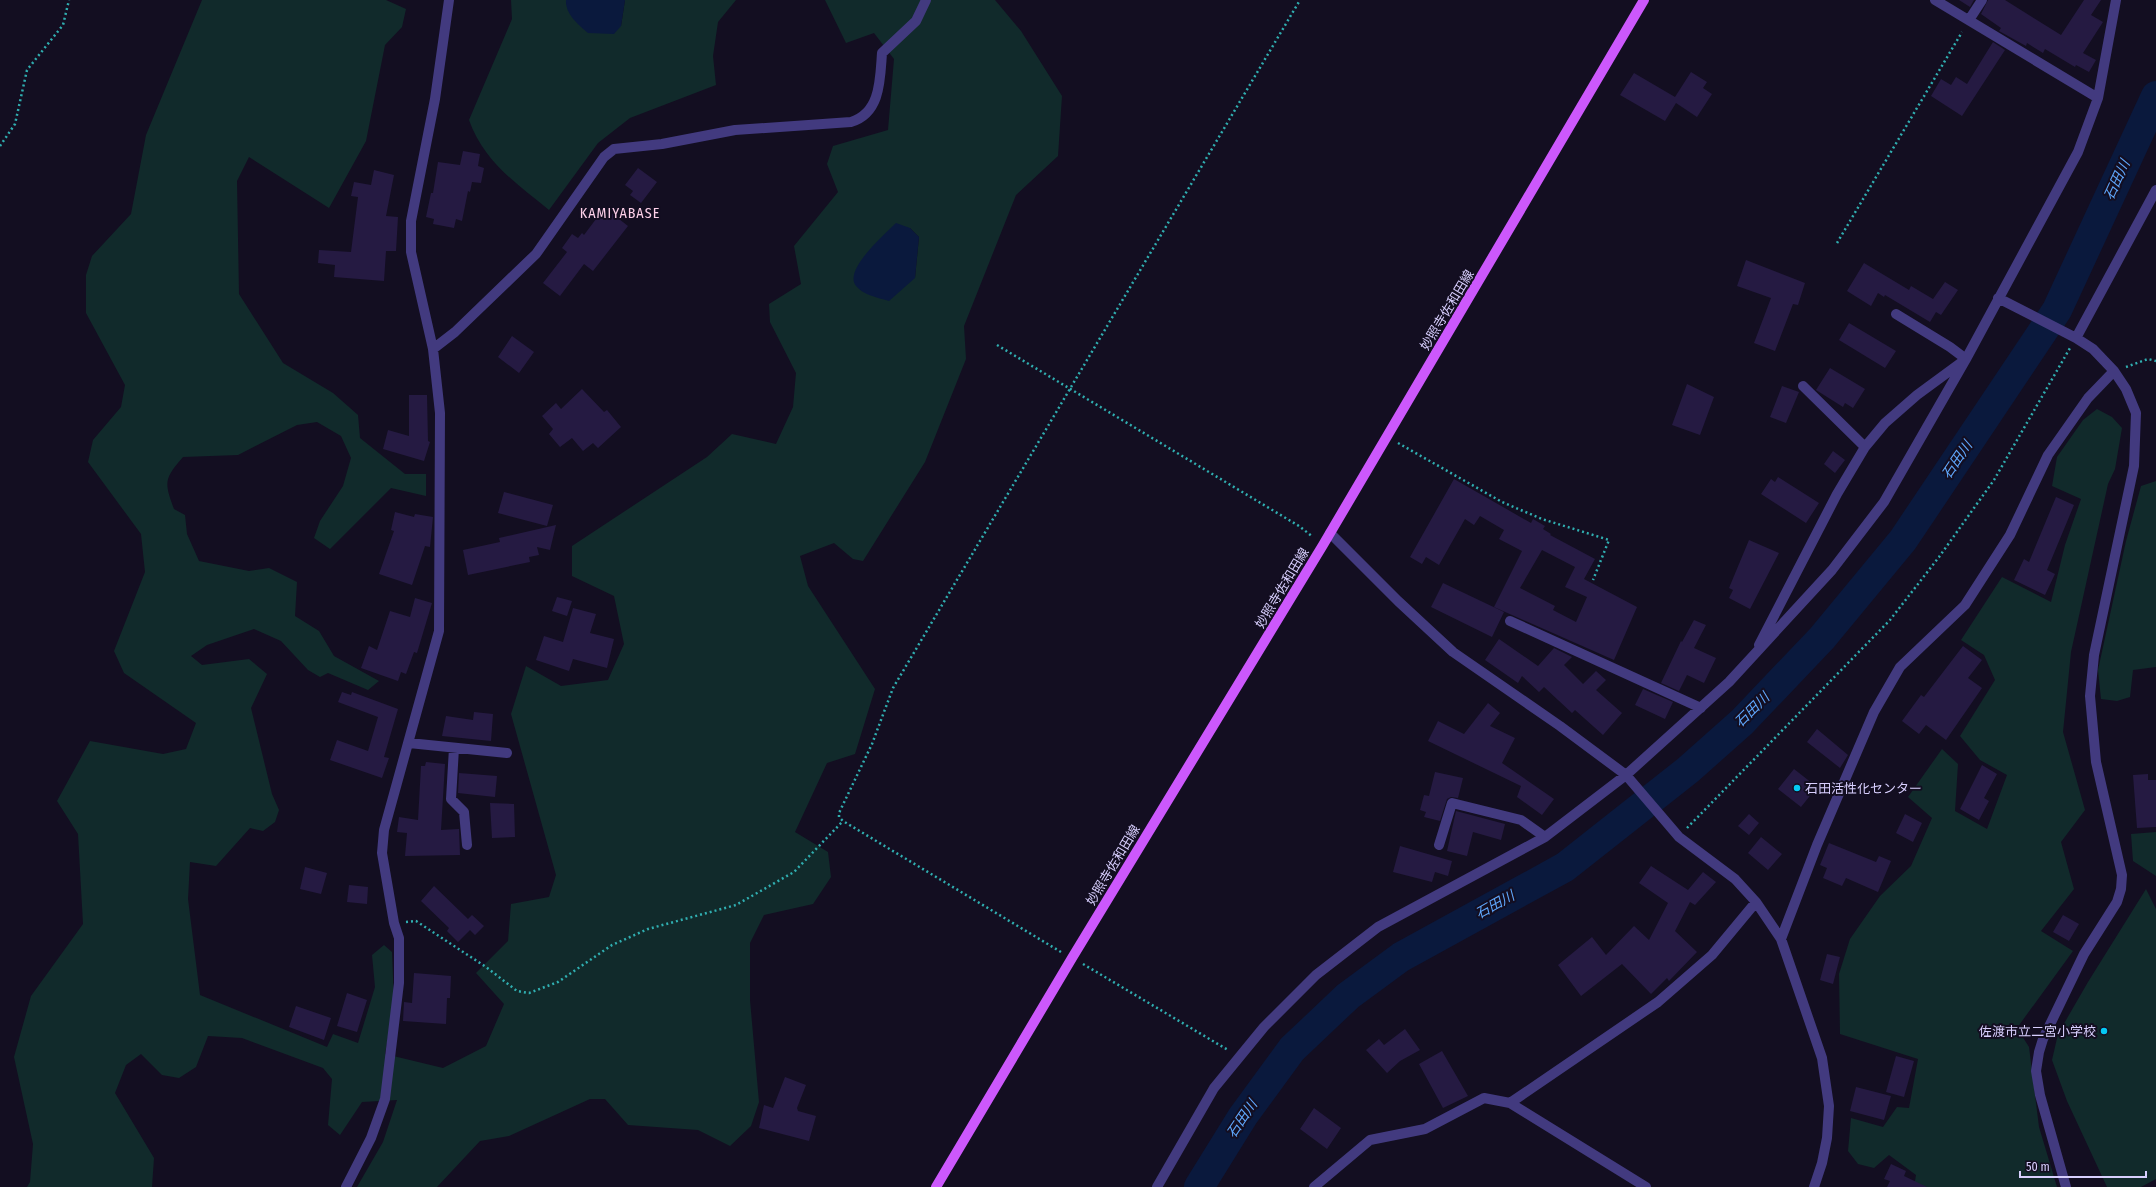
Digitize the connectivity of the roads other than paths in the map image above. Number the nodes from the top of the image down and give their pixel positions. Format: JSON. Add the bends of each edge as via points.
{"nodes":[{"id":1,"x":449,"y":0,"type":"edge"},
{"id":2,"x":926,"y":0,"type":"edge"},
{"id":3,"x":1644,"y":0,"type":"edge"},
{"id":4,"x":1935,"y":0,"type":"edge"},
{"id":5,"x":1982,"y":0,"type":"edge"},
{"id":6,"x":2116,"y":0,"type":"edge"},
{"id":7,"x":1969,"y":20,"type":"junction"},
{"id":8,"x":2098,"y":98,"type":"junction"},
{"id":9,"x":2156,"y":190,"type":"edge"},
{"id":10,"x":1998,"y":298,"type":"junction"},
{"id":11,"x":1896,"y":314,"type":"dead end"},
{"id":12,"x":2071,"y":335,"type":"junction"},
{"id":13,"x":433,"y":349,"type":"junction"},
{"id":14,"x":1966,"y":359,"type":"junction"},
{"id":15,"x":2114,"y":371,"type":"junction"},
{"id":16,"x":1803,"y":386,"type":"dead end"},
{"id":17,"x":1865,"y":447,"type":"junction"},
{"id":18,"x":1330,"y":532,"type":"junction"},
{"id":19,"x":1510,"y":621,"type":"dead end"},
{"id":20,"x":1753,"y":656,"type":"junction"},
{"id":21,"x":1701,"y":708,"type":"junction"},
{"id":22,"x":409,"y":743,"type":"junction"},
{"id":23,"x":454,"y":748,"type":"junction"},
{"id":24,"x":507,"y":753,"type":"dead end"},
{"id":25,"x":1629,"y":779,"type":"junction"},
{"id":26,"x":1545,"y":837,"type":"junction"},
{"id":27,"x":467,"y":845,"type":"dead end"},
{"id":28,"x":1439,"y":845,"type":"dead end"},
{"id":29,"x":1756,"y":902,"type":"junction"},
{"id":30,"x":1781,"y":939,"type":"junction"},
{"id":31,"x":1510,"y":1103,"type":"junction"},
{"id":32,"x":346,"y":1187,"type":"edge"},
{"id":33,"x":936,"y":1187,"type":"edge"},
{"id":34,"x":1157,"y":1187,"type":"edge"},
{"id":35,"x":1314,"y":1187,"type":"edge"},
{"id":36,"x":1646,"y":1187,"type":"edge"},
{"id":37,"x":1814,"y":1187,"type":"edge"},
{"id":38,"x":2066,"y":1187,"type":"edge"}],
"edges":[{"from":1,"to":13,"type":"street","via":[[435,99],[411,220],[411,252]]},
{"from":2,"to":13,"type":"street","via":[[916,21],[882,53],[877,98],[862,119],[851,122],[735,130],[662,144],[614,149],[604,157],[536,254],[455,332]]},
{"from":3,"to":18,"type":"main road","name":"妙照寺佐和田線"},
{"from":4,"to":7,"type":"street"},
{"from":5,"to":7,"type":"street"},
{"from":6,"to":8,"type":"street"},
{"from":7,"to":8,"type":"street"},
{"from":8,"to":10,"type":"street","via":[[2078,152]]},
{"from":9,"to":12,"type":"street"},
{"from":10,"to":12,"type":"street"},
{"from":10,"to":14,"type":"street"},
{"from":11,"to":14,"type":"street"},
{"from":12,"to":15,"type":"street","via":[[2093,349]]},
{"from":13,"to":22,"type":"street","via":[[440,413],[439,631]]},
{"from":14,"to":17,"type":"street","via":[[1890,418]]},
{"from":14,"to":20,"type":"street","via":[[1884,502],[1832,570]]},
{"from":15,"to":30,"type":"street","via":[[2088,398],[2048,455],[2010,536],[1965,605],[1900,667],[1874,712]]},
{"from":15,"to":38,"type":"street","via":[[2126,389],[2136,413],[2134,466],[2094,655],[2090,696],[2096,762],[2122,875],[2117,902],[2084,954],[2039,1052],[2036,1071],[2040,1095]]},
{"from":16,"to":17,"type":"street"},
{"from":17,"to":20,"type":"street","via":[[1837,494]]},
{"from":18,"to":25,"type":"street","via":[[1453,652],[1560,726]]},
{"from":18,"to":33,"type":"main road","name":"妙照寺佐和田線"},
{"from":19,"to":21,"type":"street"},
{"from":20,"to":21,"type":"street"},
{"from":21,"to":25,"type":"street"},
{"from":22,"to":23,"type":"street"},
{"from":22,"to":32,"type":"street","via":[[384,830],[382,853],[399,938],[399,984],[385,1099],[371,1138]]},
{"from":23,"to":24,"type":"street"},
{"from":23,"to":27,"type":"street","via":[[451,799],[464,812]]},
{"from":25,"to":26,"type":"street"},
{"from":25,"to":29,"type":"street","via":[[1676,833],[1735,879]]},
{"from":26,"to":28,"type":"street","via":[[1521,820],[1452,803]]},
{"from":26,"to":34,"type":"street","via":[[1378,927],[1316,976],[1238,1056],[1214,1088]]},
{"from":29,"to":30,"type":"street"},
{"from":29,"to":31,"type":"street","via":[[1712,955],[1658,1002]]},
{"from":30,"to":37,"type":"street","via":[[1822,1058],[1828,1099],[1827,1138]]},
{"from":31,"to":35,"type":"street","via":[[1484,1098],[1426,1129],[1370,1140]]},
{"from":31,"to":36,"type":"street"}]}
